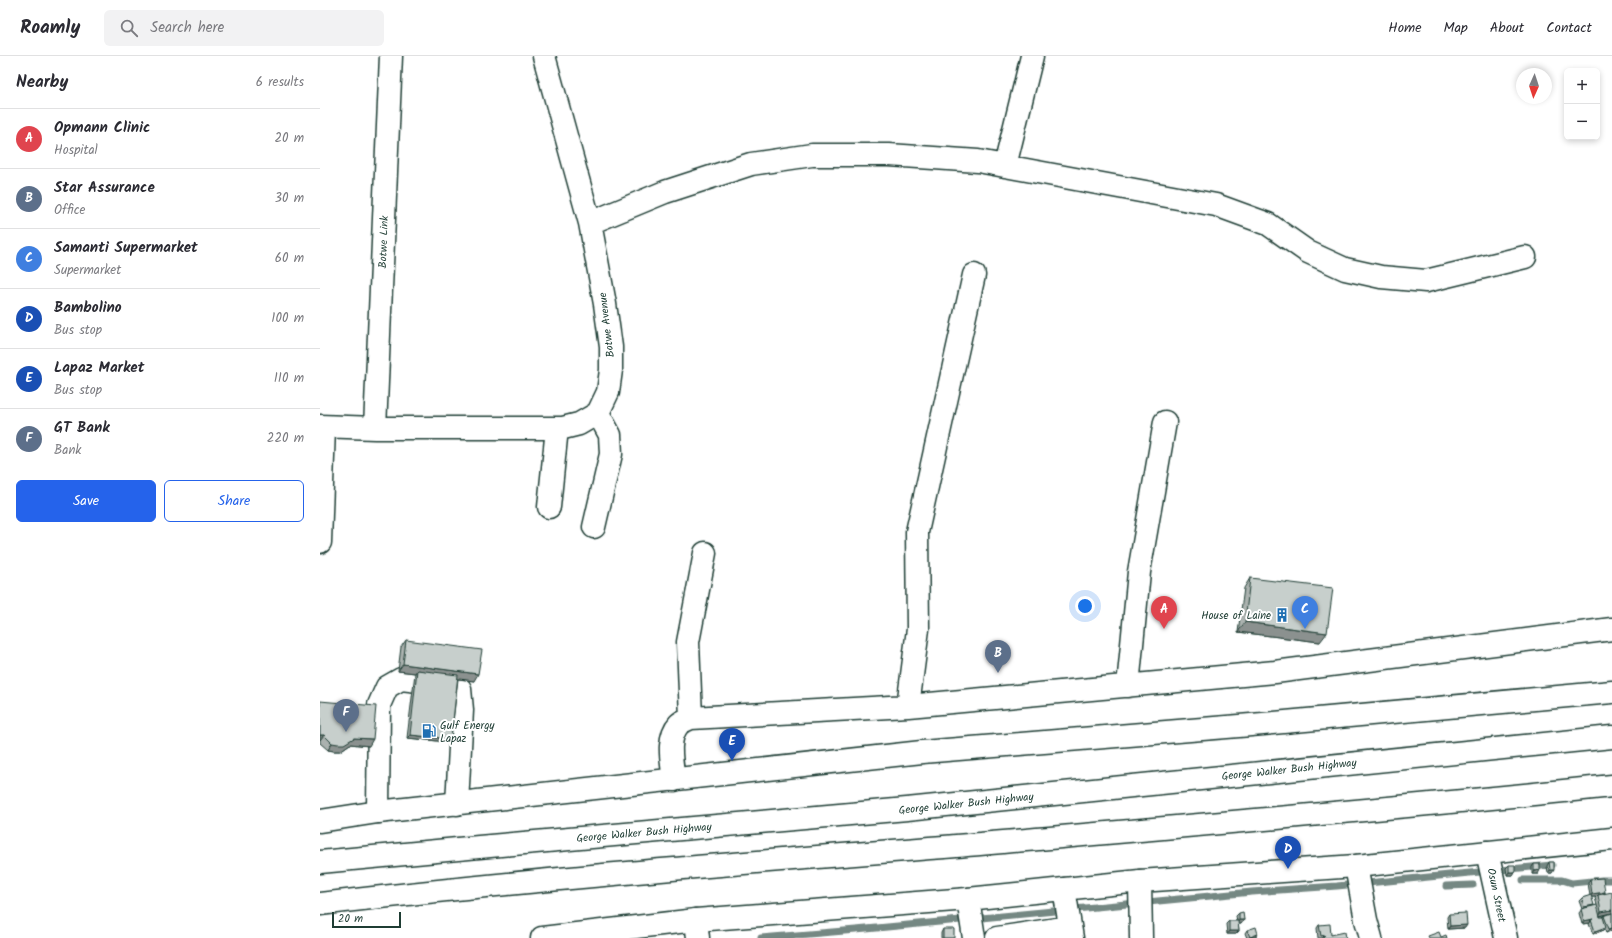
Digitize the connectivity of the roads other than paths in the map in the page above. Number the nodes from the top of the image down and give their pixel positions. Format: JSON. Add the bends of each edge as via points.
{"nodes":[{"id":1,"x":391,"y":56,"type":"edge"},
{"id":2,"x":544,"y":56,"type":"edge"},
{"id":3,"x":1032,"y":56,"type":"edge"},
{"id":4,"x":1005,"y":166,"type":"junction"},
{"id":5,"x":590,"y":223,"type":"junction"},
{"id":6,"x":1525,"y":257,"type":"dead end"},
{"id":7,"x":974,"y":275,"type":"dead end"},
{"id":8,"x":598,"y":413,"type":"junction"},
{"id":9,"x":1165,"y":422,"type":"dead end"},
{"id":10,"x":322,"y":426,"type":"edge"},
{"id":11,"x":375,"y":428,"type":"junction"},
{"id":12,"x":557,"y":428,"type":"junction"},
{"id":13,"x":549,"y":507,"type":"dead end"},
{"id":14,"x":594,"y":527,"type":"dead end"},
{"id":15,"x":320,"y":542,"type":"edge"},
{"id":16,"x":705,"y":553,"type":"dead end"},
{"id":17,"x":1612,"y":629,"type":"edge"},
{"id":18,"x":1128,"y":686,"type":"junction"},
{"id":19,"x":1612,"y":692,"type":"edge"},
{"id":20,"x":908,"y":706,"type":"junction"},
{"id":21,"x":691,"y":718,"type":"junction"},
{"id":22,"x":1612,"y":737,"type":"edge"},
{"id":23,"x":674,"y":780,"type":"junction"},
{"id":24,"x":1612,"y":786,"type":"edge"},
{"id":25,"x":457,"y":804,"type":"junction"},
{"id":26,"x":378,"y":812,"type":"junction"},
{"id":27,"x":320,"y":821,"type":"edge"},
{"id":28,"x":1612,"y":839,"type":"edge"},
{"id":29,"x":1487,"y":852,"type":"junction"},
{"id":30,"x":320,"y":862,"type":"edge"},
{"id":31,"x":1356,"y":866,"type":"junction"},
{"id":32,"x":1140,"y":881,"type":"junction"},
{"id":33,"x":1064,"y":889,"type":"junction"},
{"id":34,"x":968,"y":899,"type":"junction"},
{"id":35,"x":320,"y":904,"type":"edge"},
{"id":36,"x":697,"y":929,"type":"edge"},
{"id":37,"x":1071,"y":933,"type":"edge"},
{"id":38,"x":618,"y":934,"type":"edge"},
{"id":39,"x":542,"y":938,"type":"edge"},
{"id":40,"x":974,"y":938,"type":"edge"},
{"id":41,"x":997,"y":938,"type":"edge"},
{"id":42,"x":1141,"y":938,"type":"edge"},
{"id":43,"x":1371,"y":938,"type":"edge"},
{"id":44,"x":1506,"y":938,"type":"edge"}],
"edges":[{"from":1,"to":11,"type":"main road","name":"Botwe Link"},
{"from":2,"to":5,"type":"main road","name":"Botwe Avenue"},
{"from":3,"to":4,"type":"main road"},
{"from":4,"to":5,"type":"main road","via":[[978,161],[889,155],[812,155],[751,164],[665,192]]},
{"from":4,"to":6,"type":"main road","via":[[1216,205],[1268,224],[1308,252],[1345,269],[1381,277],[1426,281]]},
{"from":5,"to":8,"type":"main road","name":"Botwe Avenue","via":[[611,347],[608,392]]},
{"from":7,"to":20,"type":"main road","via":[[917,532],[918,630]]},
{"from":8,"to":12,"type":"main road","via":[[579,424]]},
{"from":8,"to":14,"type":"main road","via":[[610,436],[611,454]]},
{"from":9,"to":18,"type":"main road","via":[[1139,572]]},
{"from":10,"to":11,"type":"main road"},
{"from":10,"to":15,"type":"main road"},
{"from":11,"to":12,"type":"main road"},
{"from":12,"to":13,"type":"main road"},
{"from":16,"to":21,"type":"main road","via":[[688,642]]},
{"from":17,"to":18,"type":"main road","via":[[1274,672]]},
{"from":18,"to":20,"type":"main road"},
{"from":19,"to":23,"type":"main road","via":[[922,752]]},
{"from":20,"to":21,"type":"main road"},
{"from":21,"to":23,"type":"main road","via":[[680,723],[673,734],[671,746]]},
{"from":22,"to":30,"type":"main road","name":"George Walker Bush Highway","via":[[915,808]]},
{"from":23,"to":25,"type":"main road"},
{"from":24,"to":35,"type":"main road","via":[[950,846],[617,873]]},
{"from":25,"to":26,"type":"main road"},
{"from":25,"to":26,"type":"main road","via":[[462,710],[460,689],[445,684],[401,679],[387,687],[379,705]]},
{"from":26,"to":27,"type":"main road"},
{"from":28,"to":29,"type":"main road"},
{"from":29,"to":31,"type":"main road"},
{"from":29,"to":44,"type":"main road","name":"Osun Street"},
{"from":31,"to":32,"type":"main road"},
{"from":31,"to":43,"type":"main road"},
{"from":32,"to":33,"type":"main road"},
{"from":32,"to":42,"type":"main road"},
{"from":33,"to":34,"type":"main road"},
{"from":33,"to":37,"type":"main road"},
{"from":34,"to":36,"type":"main road"},
{"from":34,"to":40,"type":"main road"},
{"from":36,"to":38,"type":"main road"},
{"from":37,"to":41,"type":"main road"},
{"from":38,"to":39,"type":"main road"}]}
